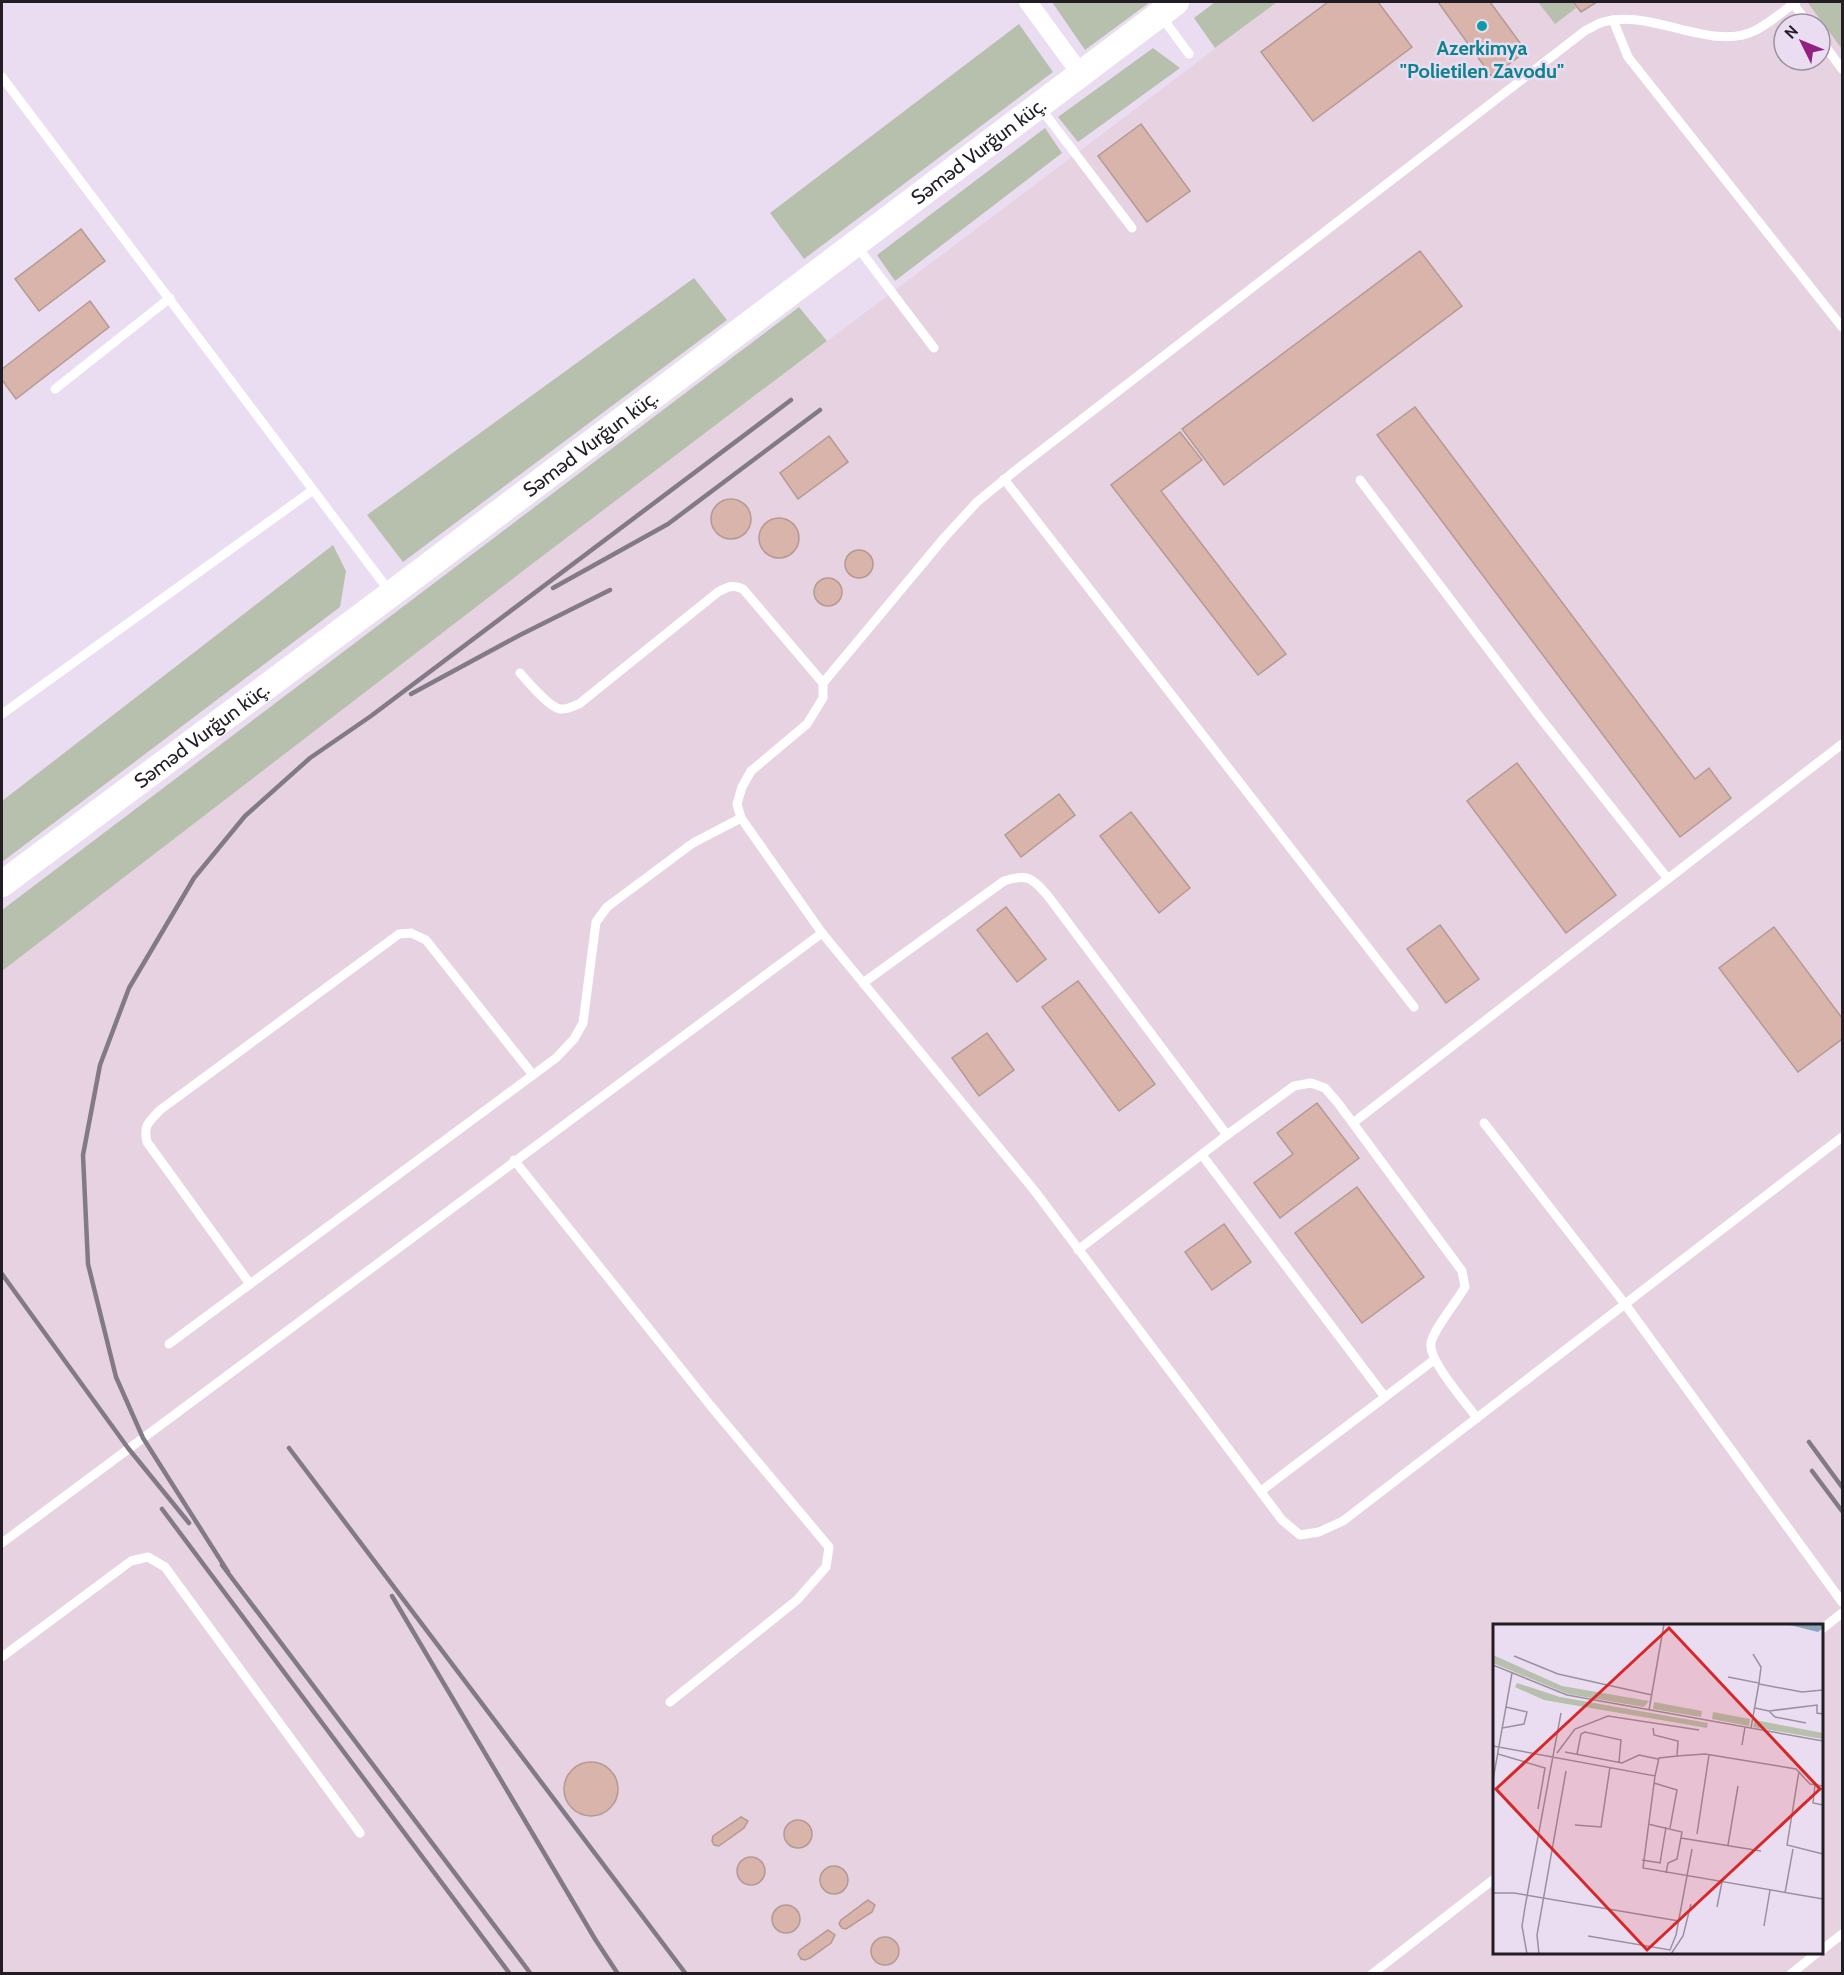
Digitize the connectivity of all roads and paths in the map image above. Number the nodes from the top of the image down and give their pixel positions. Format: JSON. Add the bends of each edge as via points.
{"nodes":[{"id":1,"x":1028,"y":2,"type":"edge"},
{"id":2,"x":1795,"y":3,"type":"edge"},
{"id":3,"x":1168,"y":8,"type":"edge"},
{"id":4,"x":1613,"y":20,"type":"junction"},
{"id":5,"x":1189,"y":54,"type":"dead end"},
{"id":6,"x":1832,"y":55,"type":"edge"},
{"id":7,"x":1842,"y":69,"type":"edge"},
{"id":8,"x":1080,"y":73,"type":"junction"},
{"id":9,"x":2,"y":76,"type":"edge"},
{"id":10,"x":1038,"y":105,"type":"junction"},
{"id":11,"x":1132,"y":228,"type":"dead end"},
{"id":12,"x":854,"y":243,"type":"junction"},
{"id":13,"x":170,"y":298,"type":"junction"},
{"id":14,"x":1842,"y":327,"type":"edge"},
{"id":15,"x":934,"y":348,"type":"dead end"},
{"id":16,"x":55,"y":389,"type":"dead end"},
{"id":17,"x":1004,"y":479,"type":"junction"},
{"id":18,"x":1360,"y":480,"type":"dead end"},
{"id":19,"x":313,"y":490,"type":"junction"},
{"id":20,"x":391,"y":594,"type":"junction"},
{"id":21,"x":520,"y":673,"type":"dead end"},
{"id":22,"x":823,"y":683,"type":"junction"},
{"id":23,"x":2,"y":714,"type":"edge"},
{"id":24,"x":1842,"y":744,"type":"edge"},
{"id":25,"x":741,"y":818,"type":"junction"},
{"id":26,"x":1668,"y":879,"type":"junction"},
{"id":27,"x":2,"y":884,"type":"edge"},
{"id":28,"x":822,"y":933,"type":"junction"},
{"id":29,"x":863,"y":982,"type":"junction"},
{"id":30,"x":1414,"y":1007,"type":"dead end"},
{"id":31,"x":533,"y":1075,"type":"junction"},
{"id":32,"x":1353,"y":1123,"type":"junction"},
{"id":33,"x":1484,"y":1123,"type":"dead end"},
{"id":34,"x":1227,"y":1135,"type":"junction"},
{"id":35,"x":1842,"y":1137,"type":"edge"},
{"id":36,"x":1202,"y":1155,"type":"junction"},
{"id":37,"x":514,"y":1160,"type":"junction"},
{"id":38,"x":1078,"y":1250,"type":"junction"},
{"id":39,"x":250,"y":1284,"type":"junction"},
{"id":40,"x":1625,"y":1304,"type":"junction"},
{"id":41,"x":169,"y":1344,"type":"dead end"},
{"id":42,"x":1434,"y":1360,"type":"junction"},
{"id":43,"x":1385,"y":1397,"type":"junction"},
{"id":44,"x":1477,"y":1418,"type":"junction"},
{"id":45,"x":1261,"y":1491,"type":"junction"},
{"id":46,"x":2,"y":1543,"type":"edge"},
{"id":47,"x":1842,"y":1602,"type":"edge"},
{"id":48,"x":1842,"y":1613,"type":"edge"},
{"id":49,"x":1823,"y":1627,"type":"edge"},
{"id":50,"x":2,"y":1657,"type":"edge"},
{"id":51,"x":670,"y":1702,"type":"dead end"},
{"id":52,"x":360,"y":1833,"type":"dead end"},
{"id":53,"x":1493,"y":1881,"type":"edge"},
{"id":54,"x":1842,"y":1934,"type":"edge"},
{"id":55,"x":1823,"y":1949,"type":"edge"},
{"id":56,"x":1816,"y":1954,"type":"edge"},
{"id":57,"x":1372,"y":1974,"type":"edge"},
{"id":58,"x":1791,"y":1974,"type":"edge"}],
"edges":[{"from":1,"to":8,"type":"street"},
{"from":2,"to":4,"type":"lane","via":[[1753,32],[1725,38],[1643,21]]},
{"from":3,"to":5,"type":"lane"},
{"from":3,"to":8,"type":"main road","name":"Səməd Vurğun küç."},
{"from":4,"to":14,"type":"lane","via":[[1628,57]]},
{"from":4,"to":17,"type":"lane","via":[[1586,30]]},
{"from":6,"to":7,"type":"lane"},
{"from":8,"to":10,"type":"main road","name":"Səməd Vurğun küç."},
{"from":9,"to":13,"type":"lane"},
{"from":10,"to":11,"type":"lane"},
{"from":10,"to":12,"type":"main road","name":"Səməd Vurğun küç."},
{"from":12,"to":15,"type":"lane"},
{"from":12,"to":20,"type":"main road","name":"Səməd Vurğun küç."},
{"from":13,"to":16,"type":"lane"},
{"from":13,"to":19,"type":"lane"},
{"from":17,"to":22,"type":"lane","via":[[944,538]]},
{"from":17,"to":30,"type":"lane"},
{"from":18,"to":26,"type":"lane"},
{"from":19,"to":20,"type":"lane"},
{"from":19,"to":23,"type":"lane"},
{"from":20,"to":27,"type":"main road","name":"Səməd Vurğun küç."},
{"from":21,"to":22,"type":"lane","via":[[559,709],[579,704],[718,592],[736,586],[743,589]]},
{"from":22,"to":25,"type":"lane","via":[[823,698],[807,724],[751,771],[737,804]]},
{"from":24,"to":26,"type":"lane"},
{"from":25,"to":28,"type":"lane"},
{"from":25,"to":31,"type":"lane","via":[[693,843],[607,907],[596,922],[583,1023],[556,1058]]},
{"from":26,"to":32,"type":"lane"},
{"from":28,"to":29,"type":"lane"},
{"from":28,"to":37,"type":"lane"},
{"from":29,"to":34,"type":"lane","via":[[1004,880],[1019,876],[1035,881]]},
{"from":29,"to":38,"type":"lane","via":[[1034,1190]]},
{"from":31,"to":39,"type":"lane"},
{"from":31,"to":39,"type":"lane","via":[[426,940],[411,933],[399,934],[160,1110],[149,1121],[145,1131],[147,1142]]},
{"from":32,"to":34,"type":"lane","via":[[1325,1088],[1311,1083],[1294,1086]]},
{"from":32,"to":42,"type":"lane","via":[[1462,1271],[1465,1287],[1430,1344]]},
{"from":33,"to":40,"type":"lane"},
{"from":34,"to":36,"type":"lane"},
{"from":35,"to":40,"type":"lane"},
{"from":36,"to":38,"type":"lane"},
{"from":36,"to":43,"type":"lane"},
{"from":37,"to":46,"type":"lane"},
{"from":37,"to":51,"type":"lane","via":[[829,1547],[826,1567],[798,1600]]},
{"from":38,"to":45,"type":"lane"},
{"from":39,"to":41,"type":"lane"},
{"from":40,"to":44,"type":"lane"},
{"from":40,"to":47,"type":"lane"},
{"from":42,"to":43,"type":"lane"},
{"from":42,"to":44,"type":"lane"},
{"from":43,"to":45,"type":"lane"},
{"from":44,"to":45,"type":"lane","via":[[1343,1521],[1319,1532],[1300,1535],[1282,1520]]},
{"from":48,"to":49,"type":"lane"},
{"from":50,"to":52,"type":"lane","via":[[131,1561],[148,1557],[165,1567]]},
{"from":53,"to":57,"type":"lane"},
{"from":54,"to":55,"type":"lane"},
{"from":56,"to":58,"type":"lane"}]}
